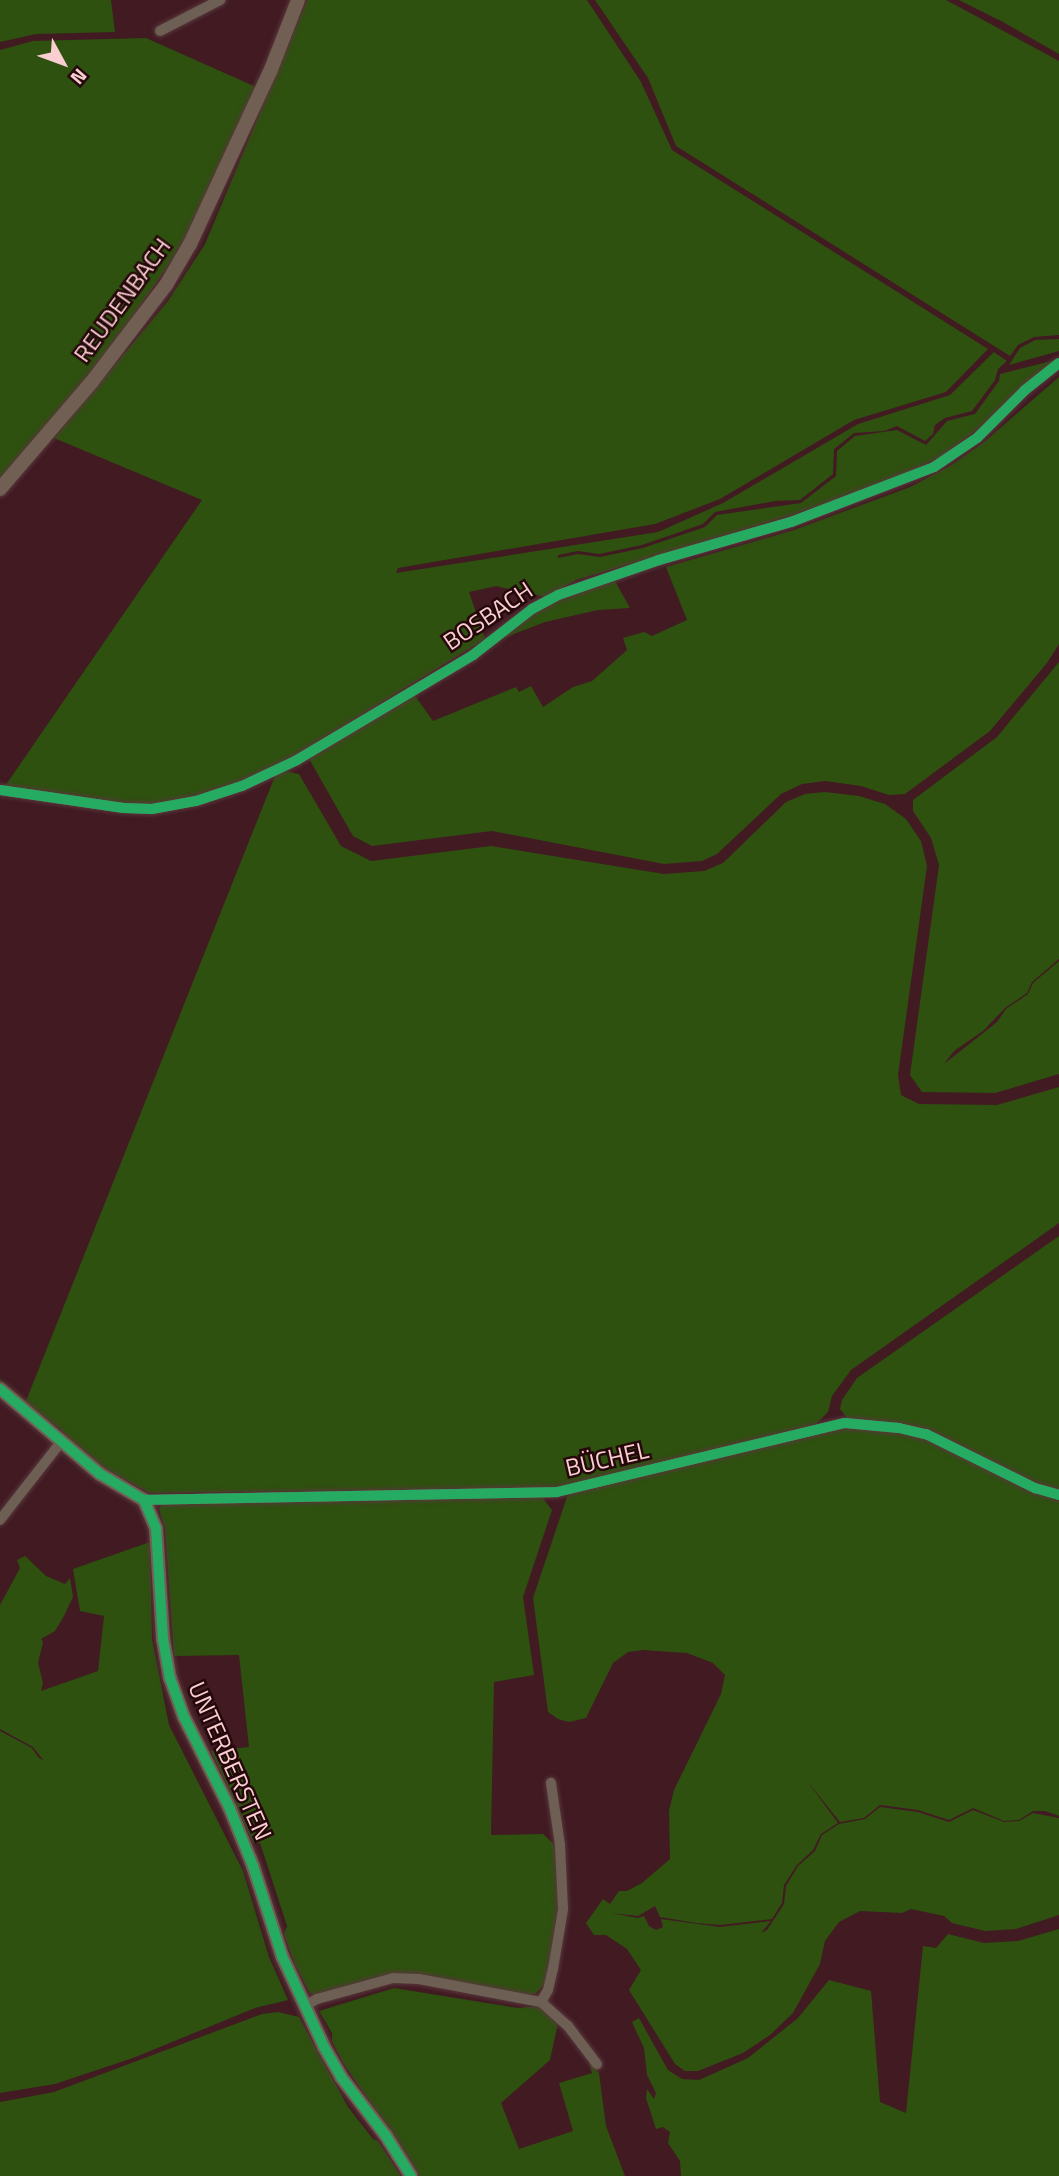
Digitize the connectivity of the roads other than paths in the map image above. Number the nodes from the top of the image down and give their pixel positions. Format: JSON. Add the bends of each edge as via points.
{"nodes":[{"id":1,"x":220,"y":0,"type":"edge"},
{"id":2,"x":298,"y":0,"type":"edge"},
{"id":3,"x":160,"y":31,"type":"dead end"},
{"id":4,"x":1059,"y":363,"type":"edge"},
{"id":5,"x":0,"y":489,"type":"edge"},
{"id":6,"x":0,"y":790,"type":"edge"},
{"id":7,"x":0,"y":1389,"type":"edge"},
{"id":8,"x":61,"y":1442,"type":"junction"},
{"id":9,"x":1059,"y":1495,"type":"edge"},
{"id":10,"x":144,"y":1500,"type":"junction"},
{"id":11,"x":0,"y":1520,"type":"edge"},
{"id":12,"x":551,"y":1783,"type":"dead end"},
{"id":13,"x":541,"y":2002,"type":"junction"},
{"id":14,"x":304,"y":2006,"type":"junction"},
{"id":15,"x":597,"y":2064,"type":"dead end"},
{"id":16,"x":411,"y":2176,"type":"edge"}],
"edges":[{"from":1,"to":3,"type":"street"},
{"from":2,"to":5,"type":"street","name":"REUDENBACH","via":[[196,232],[166,285],[91,383]]},
{"from":4,"to":6,"type":"street","name":"BOSBACH","via":[[977,438],[934,467],[791,523],[659,559],[558,595],[532,609],[473,655],[296,760],[242,786],[196,801],[152,808]]},
{"from":7,"to":8,"type":"street"},
{"from":8,"to":10,"type":"street","via":[[100,1474]]},
{"from":8,"to":11,"type":"street"},
{"from":9,"to":10,"type":"street","name":"BÜCHEL","via":[[1035,1488],[926,1434],[845,1423],[557,1492]]},
{"from":10,"to":14,"type":"street","name":"UNTERBERSTEN","via":[[156,1528],[170,1678],[245,1845]]},
{"from":12,"to":13,"type":"street","via":[[563,1909],[553,1969]]},
{"from":13,"to":14,"type":"street","via":[[393,1978]]},
{"from":13,"to":15,"type":"street","via":[[568,2026]]},
{"from":14,"to":16,"type":"street","name":"UNTERBERSTEN","via":[[341,2077]]}]}
